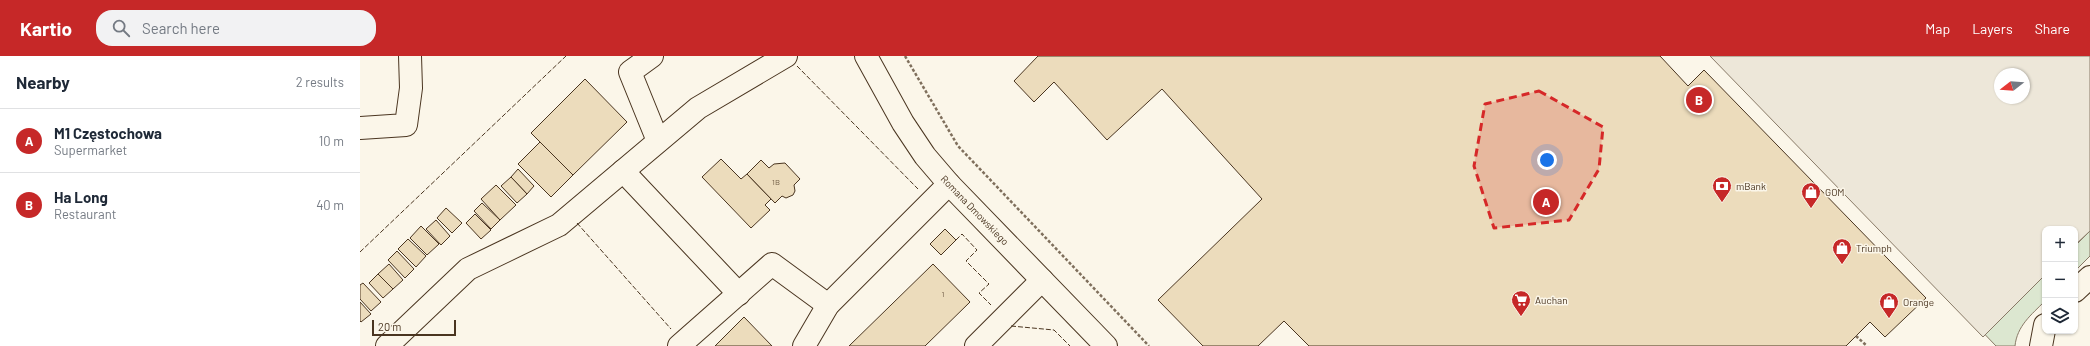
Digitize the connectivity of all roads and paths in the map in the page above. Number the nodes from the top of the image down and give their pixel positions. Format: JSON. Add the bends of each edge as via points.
{"nodes":[{"id":1,"x":410,"y":56,"type":"edge"},
{"id":2,"x":652,"y":56,"type":"edge"},
{"id":3,"x":786,"y":56,"type":"edge"},
{"id":4,"x":866,"y":56,"type":"edge"},
{"id":5,"x":905,"y":56,"type":"edge"},
{"id":6,"x":360,"y":128,"type":"edge"},
{"id":7,"x":658,"y":141,"type":"junction"},
{"id":8,"x":623,"y":171,"type":"junction"},
{"id":9,"x":949,"y":184,"type":"junction"},
{"id":10,"x":2090,"y":276,"type":"edge"},
{"id":11,"x":1042,"y":280,"type":"junction"},
{"id":12,"x":2078,"y":288,"type":"edge"},
{"id":13,"x":739,"y":294,"type":"junction"},
{"id":14,"x":828,"y":305,"type":"junction"},
{"id":15,"x":2043,"y":334,"type":"edge"},
{"id":16,"x":1856,"y":336,"type":"dead end"},
{"id":17,"x":387,"y":346,"type":"edge"},
{"id":18,"x":679,"y":346,"type":"edge"},
{"id":19,"x":804,"y":346,"type":"edge"},
{"id":20,"x":976,"y":346,"type":"edge"},
{"id":21,"x":1106,"y":346,"type":"edge"},
{"id":22,"x":1149,"y":346,"type":"edge"},
{"id":23,"x":1866,"y":346,"type":"edge"},
{"id":24,"x":2041,"y":346,"type":"edge"}],
"edges":[{"from":1,"to":6,"type":"street","via":[[411,88],[406,125]]},
{"from":2,"to":7,"type":"street","via":[[630,72]]},
{"from":3,"to":7,"type":"street","via":[[698,108]]},
{"from":4,"to":9,"type":"street","name":"Romana Dmowskiego","via":[[903,123],[925,156]]},
{"from":5,"to":22,"type":"path","via":[[958,146]]},
{"from":7,"to":8,"type":"street"},
{"from":8,"to":13,"type":"street"},
{"from":8,"to":17,"type":"street","via":[[559,225],[468,269]]},
{"from":9,"to":11,"type":"street","name":"Romana Dmowskiego"},
{"from":9,"to":14,"type":"street"},
{"from":10,"to":12,"type":"street"},
{"from":11,"to":20,"type":"street"},
{"from":11,"to":21,"type":"street","name":"Romana Dmowskiego"},
{"from":13,"to":14,"type":"street","via":[[772,264]]},
{"from":13,"to":18,"type":"street"},
{"from":14,"to":19,"type":"street"},
{"from":15,"to":24,"type":"street"},
{"from":16,"to":23,"type":"path"}]}
